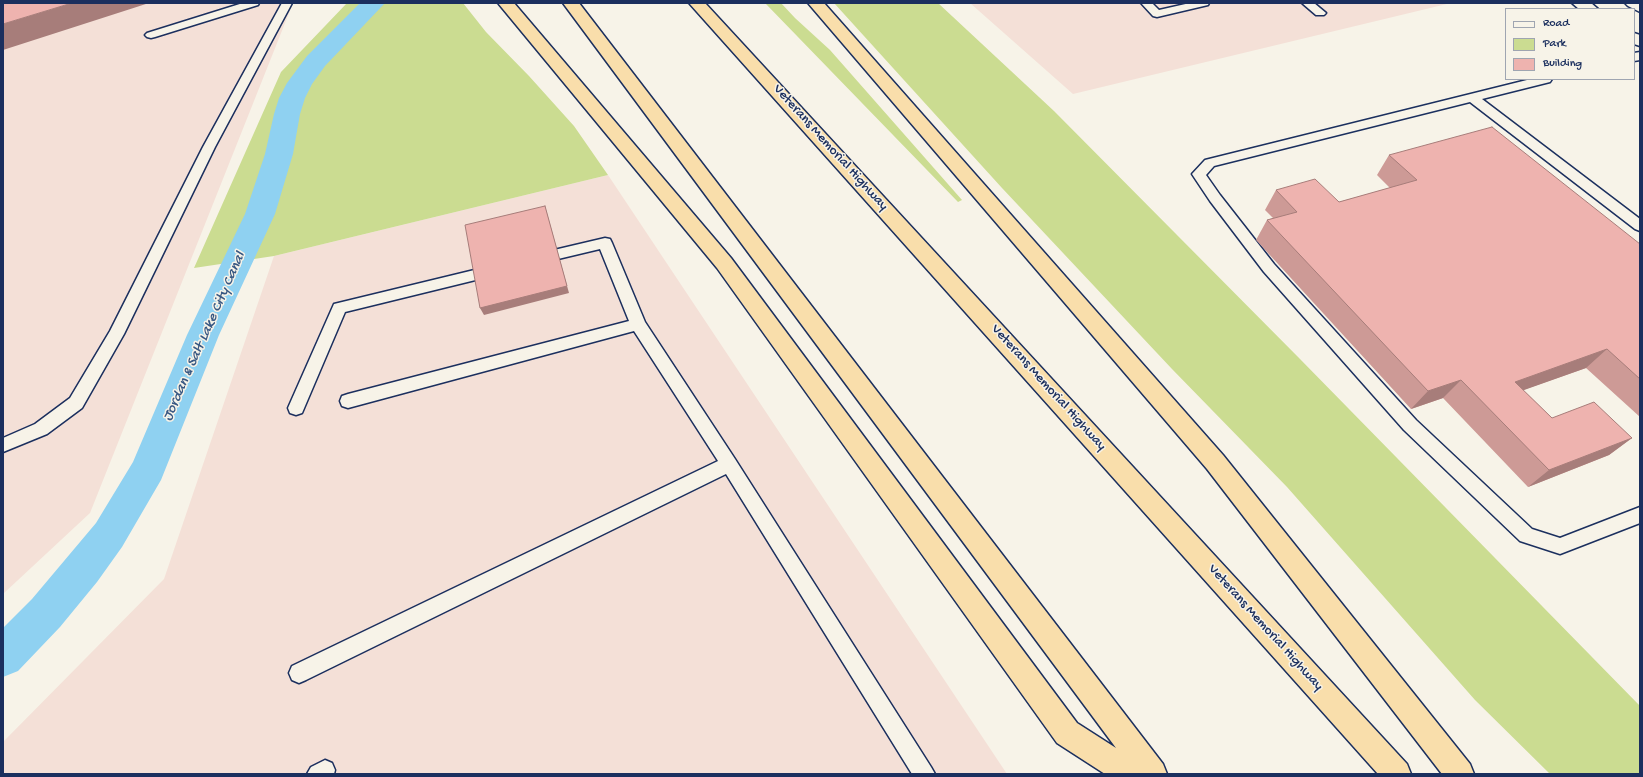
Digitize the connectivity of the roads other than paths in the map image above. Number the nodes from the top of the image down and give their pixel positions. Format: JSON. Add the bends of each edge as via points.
{"nodes":[{"id":1,"x":254,"y":3,"type":"edge"},
{"id":2,"x":287,"y":3,"type":"edge"},
{"id":3,"x":506,"y":3,"type":"edge"},
{"id":4,"x":571,"y":3,"type":"edge"},
{"id":5,"x":697,"y":3,"type":"edge"},
{"id":6,"x":816,"y":3,"type":"edge"},
{"id":7,"x":1146,"y":3,"type":"edge"},
{"id":8,"x":1204,"y":3,"type":"edge"},
{"id":9,"x":1308,"y":3,"type":"edge"},
{"id":10,"x":1633,"y":3,"type":"edge"},
{"id":11,"x":1640,"y":7,"type":"edge"},
{"id":12,"x":1320,"y":13,"type":"dead end"},
{"id":13,"x":151,"y":36,"type":"dead end"},
{"id":14,"x":1542,"y":80,"type":"edge"},
{"id":15,"x":1472,"y":97,"type":"junction"},
{"id":16,"x":1640,"y":226,"type":"edge"},
{"id":17,"x":521,"y":263,"type":"edge"},
{"id":18,"x":506,"y":267,"type":"edge"},
{"id":19,"x":638,"y":324,"type":"junction"},
{"id":20,"x":348,"y":401,"type":"dead end"},
{"id":21,"x":296,"y":408,"type":"dead end"},
{"id":22,"x":3,"y":445,"type":"edge"},
{"id":23,"x":728,"y":464,"type":"junction"},
{"id":24,"x":1640,"y":515,"type":"edge"},
{"id":25,"x":299,"y":673,"type":"dead end"},
{"id":26,"x":924,"y":774,"type":"edge"},
{"id":27,"x":1131,"y":774,"type":"edge"},
{"id":28,"x":1153,"y":774,"type":"edge"},
{"id":29,"x":1397,"y":774,"type":"edge"},
{"id":30,"x":1460,"y":774,"type":"edge"}],
"edges":[{"from":1,"to":13,"type":"lane"},
{"from":2,"to":22,"type":"lane","via":[[209,147],[116,334],[76,403],[41,429]]},
{"from":3,"to":27,"type":"highway","via":[[724,263],[1067,733]]},
{"from":4,"to":28,"type":"highway"},
{"from":5,"to":29,"type":"highway","name":"Veterans Memorial Highway"},
{"from":6,"to":30,"type":"highway","via":[[1215,462]]},
{"from":7,"to":8,"type":"lane","via":[[1157,14]]},
{"from":9,"to":12,"type":"lane"},
{"from":10,"to":11,"type":"main road"},
{"from":14,"to":15,"type":"lane"},
{"from":15,"to":16,"type":"lane"},
{"from":15,"to":24,"type":"lane","via":[[1210,163],[1199,174],[1269,268],[1410,425],[1526,535],[1560,546]]},
{"from":17,"to":19,"type":"lane","via":[[605,243]]},
{"from":18,"to":21,"type":"lane","via":[[339,308]]},
{"from":19,"to":20,"type":"lane"},
{"from":19,"to":23,"type":"lane"},
{"from":23,"to":25,"type":"lane"},
{"from":23,"to":26,"type":"lane"}]}
